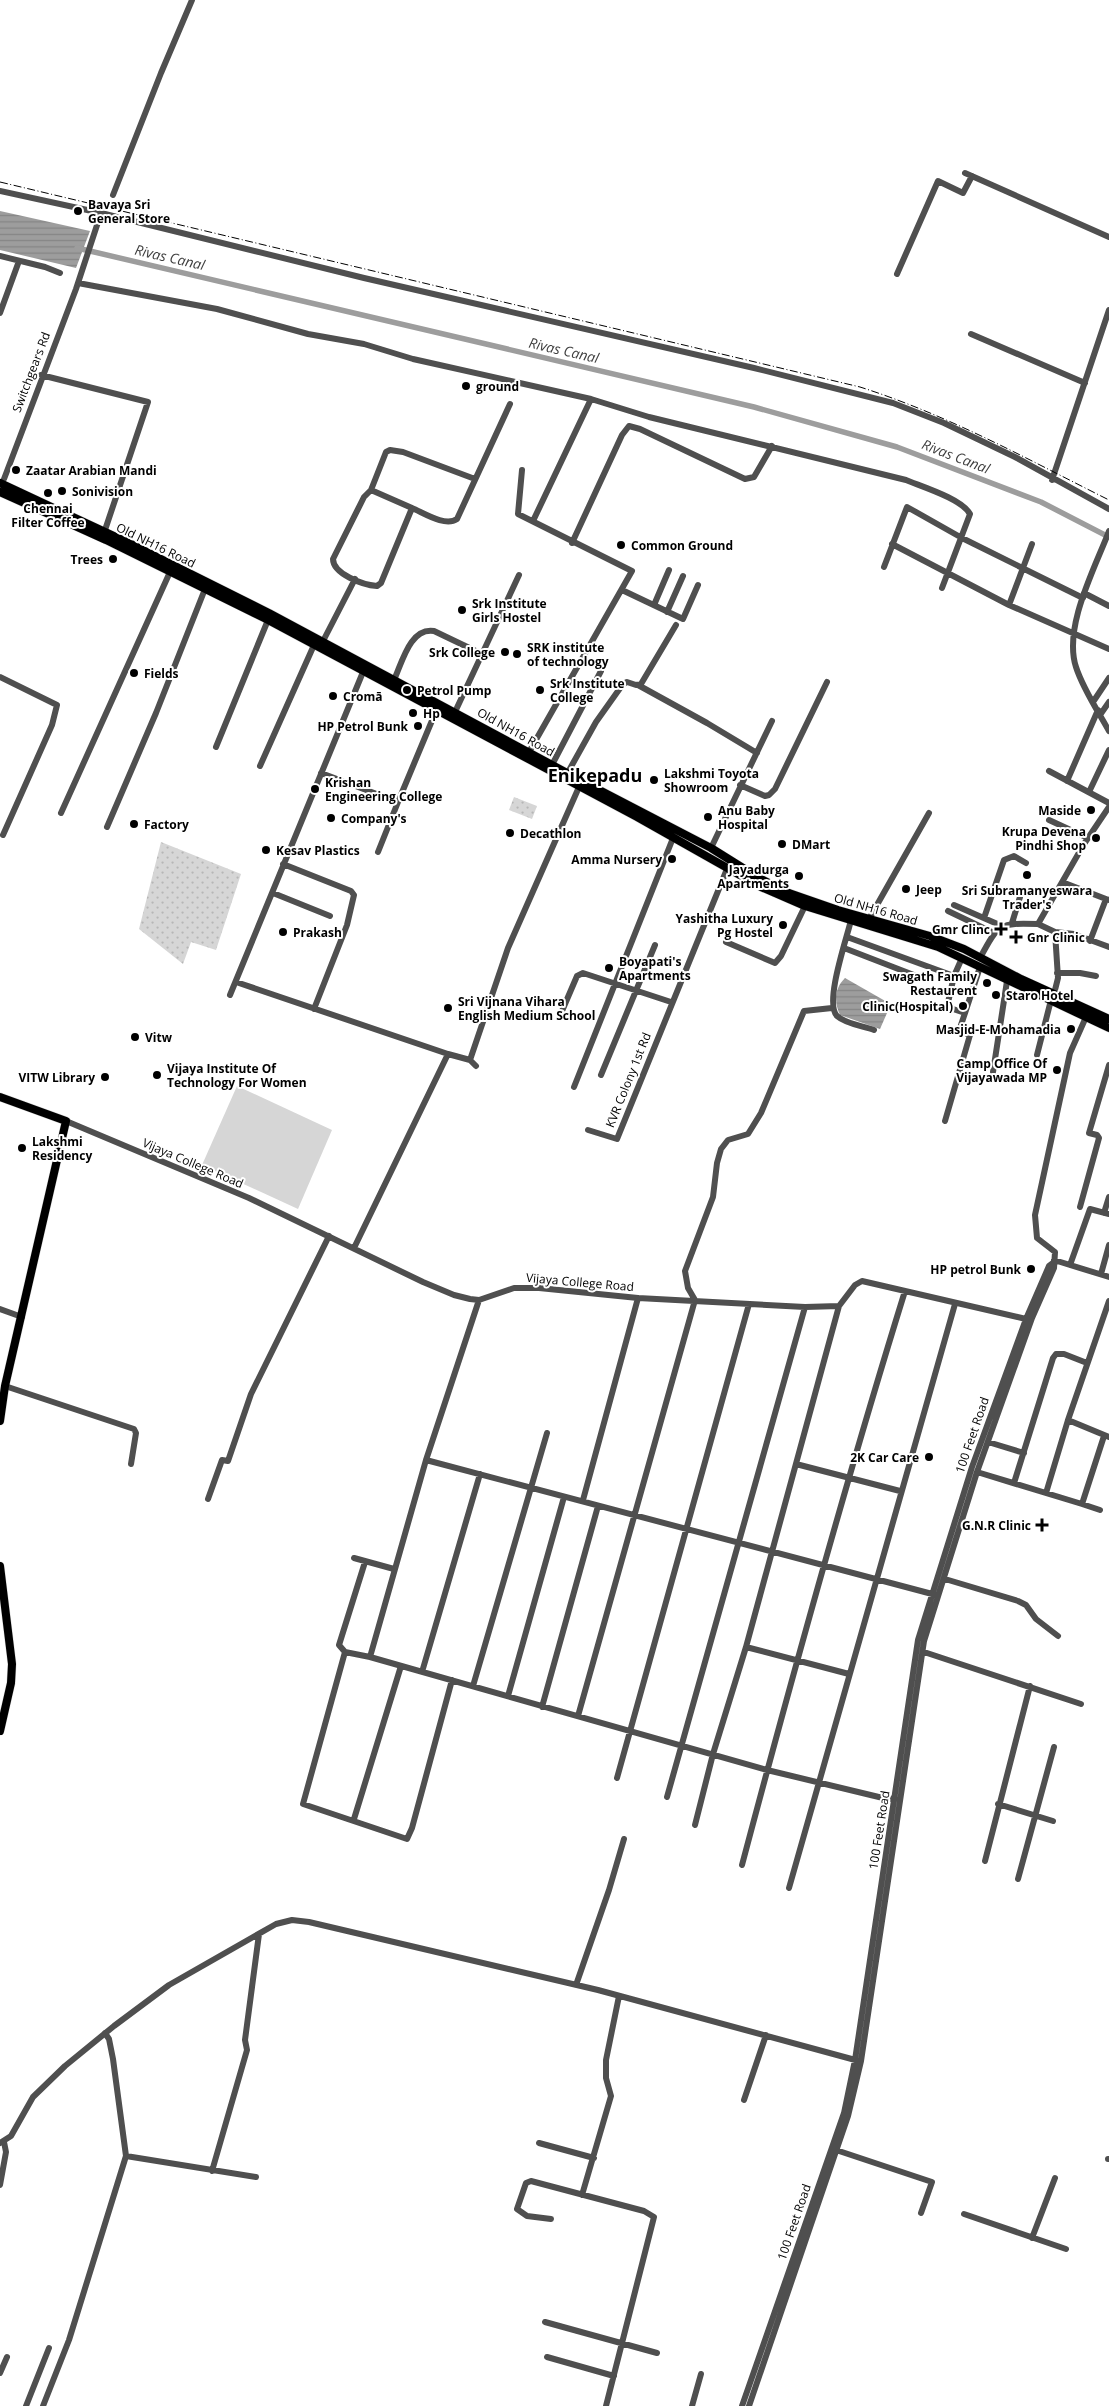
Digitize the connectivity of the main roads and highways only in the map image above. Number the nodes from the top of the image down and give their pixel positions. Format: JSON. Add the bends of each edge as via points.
{"nodes":[{"id":1,"x":1,"y":487,"type":"edge"},
{"id":2,"x":319,"y":645,"type":"junction"},
{"id":3,"x":1052,"y":997,"type":"junction"},
{"id":4,"x":1090,"y":1009,"type":"junction"},
{"id":5,"x":1086,"y":1017,"type":"junction"},
{"id":6,"x":1109,"y":1019,"type":"edge"},
{"id":7,"x":1109,"y":1028,"type":"edge"},
{"id":8,"x":0,"y":1096,"type":"edge"},
{"id":9,"x":0,"y":1421,"type":"edge"},
{"id":10,"x":0,"y":1566,"type":"edge"},
{"id":11,"x":0,"y":1731,"type":"edge"}],
"edges":[{"from":1,"to":2,"type":"main road","name":"Old NH16 Road"},
{"from":1,"to":2,"type":"main road","name":"Old NH16 Road","via":[[104,533]]},
{"from":2,"to":3,"type":"main road","name":"Old NH16 Road","via":[[394,680],[711,848],[759,878],[789,892],[930,936],[980,958]]},
{"from":2,"to":3,"type":"main road","name":"Old NH16 Road","via":[[761,888],[805,906],[906,936],[962,958],[1006,981]]},
{"from":3,"to":4,"type":"main road","name":"Old NH16 Road"},
{"from":3,"to":5,"type":"main road","name":"Old NH16 Road"},
{"from":4,"to":5,"type":"main road"},
{"from":4,"to":6,"type":"main road","name":"Old NH16 Road"},
{"from":5,"to":7,"type":"main road","name":"Old NH16 Road"},
{"from":8,"to":9,"type":"main road","via":[[66,1121],[5,1386]]},
{"from":10,"to":11,"type":"main road","via":[[12,1664],[11,1684]]}]}
